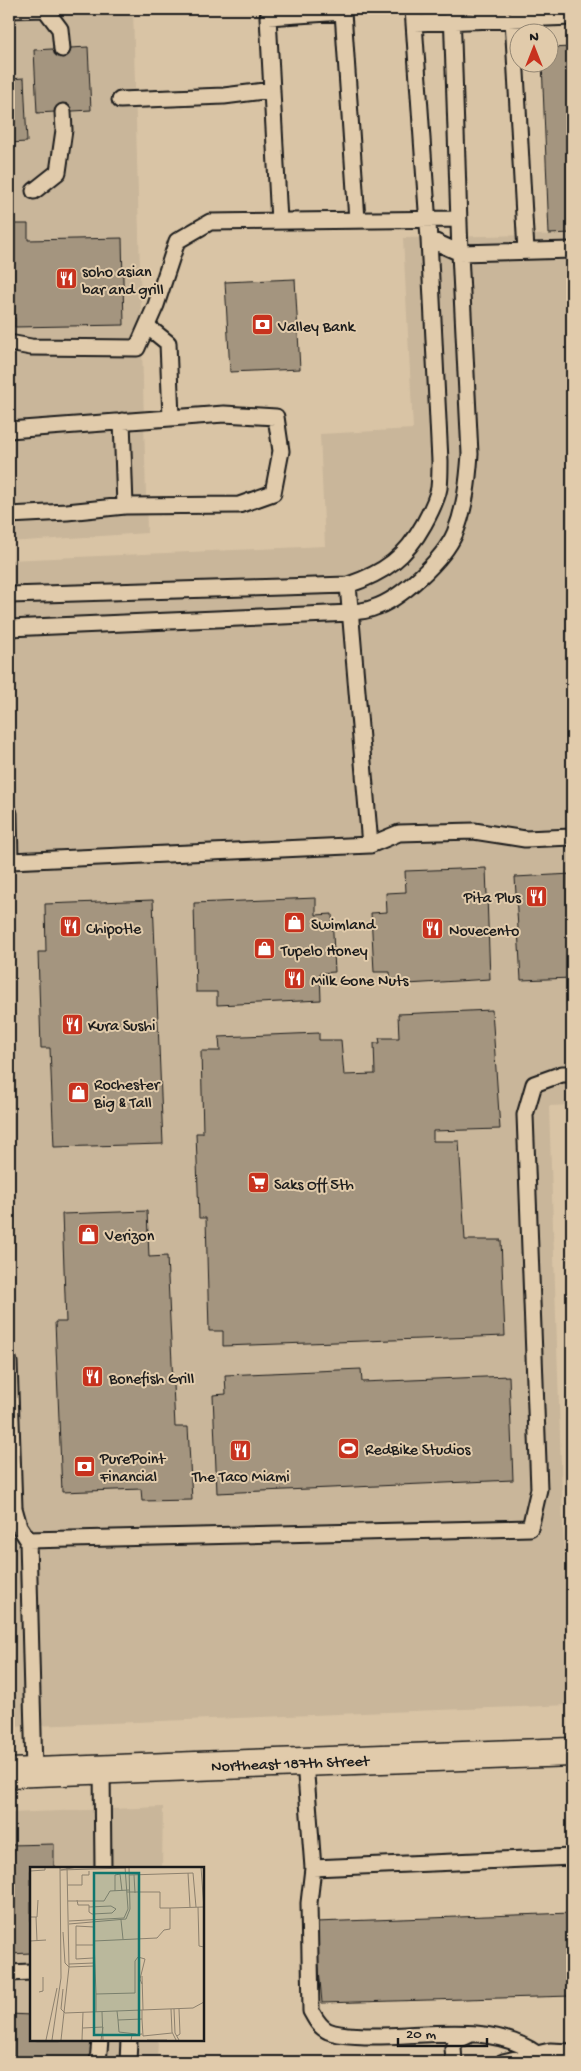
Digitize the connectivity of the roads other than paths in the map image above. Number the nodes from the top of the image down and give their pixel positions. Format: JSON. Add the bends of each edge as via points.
{"nodes":[{"id":1,"x":9,"y":10,"type":"edge"},
{"id":2,"x":452,"y":15,"type":"edge"},
{"id":3,"x":413,"y":16,"type":"edge"},
{"id":4,"x":572,"y":17,"type":"edge"},
{"id":5,"x":513,"y":19,"type":"junction"},
{"id":6,"x":62,"y":49,"type":"dead end"},
{"id":7,"x":272,"y":90,"type":"junction"},
{"id":8,"x":120,"y":100,"type":"dead end"},
{"id":9,"x":63,"y":112,"type":"dead end"},
{"id":10,"x":34,"y":190,"type":"dead end"},
{"id":11,"x":459,"y":218,"type":"junction"},
{"id":12,"x":357,"y":220,"type":"junction"},
{"id":13,"x":428,"y":220,"type":"junction"},
{"id":14,"x":280,"y":221,"type":"junction"},
{"id":15,"x":429,"y":239,"type":"junction"},
{"id":16,"x":572,"y":250,"type":"edge"},
{"id":17,"x":526,"y":251,"type":"junction"},
{"id":18,"x":460,"y":254,"type":"junction"},
{"id":19,"x":146,"y":326,"type":"junction"},
{"id":20,"x":9,"y":343,"type":"edge"},
{"id":21,"x":171,"y":418,"type":"junction"},
{"id":22,"x":122,"y":421,"type":"junction"},
{"id":23,"x":9,"y":430,"type":"edge"},
{"id":24,"x":125,"y":506,"type":"junction"},
{"id":25,"x":9,"y":515,"type":"edge"},
{"id":26,"x":348,"y":584,"type":"junction"},
{"id":27,"x":9,"y":595,"type":"edge"},
{"id":28,"x":351,"y":613,"type":"junction"},
{"id":29,"x":9,"y":628,"type":"edge"},
{"id":30,"x":9,"y":813,"type":"edge"},
{"id":31,"x":572,"y":837,"type":"edge"},
{"id":32,"x":370,"y":845,"type":"junction"},
{"id":33,"x":10,"y":863,"type":"edge"},
{"id":34,"x":572,"y":1074,"type":"edge"},
{"id":35,"x":9,"y":1362,"type":"edge"},
{"id":36,"x":28,"y":1540,"type":"junction"},
{"id":37,"x":572,"y":1752,"type":"edge"},
{"id":38,"x":305,"y":1762,"type":"junction"},
{"id":39,"x":102,"y":1769,"type":"junction"},
{"id":40,"x":21,"y":1772,"type":"edge"},
{"id":41,"x":572,"y":1857,"type":"edge"},
{"id":42,"x":103,"y":1867,"type":"edge"},
{"id":43,"x":313,"y":1868,"type":"junction"},
{"id":44,"x":30,"y":1972,"type":"edge"},
{"id":45,"x":9,"y":1973,"type":"edge"},
{"id":46,"x":473,"y":2034,"type":"junction"},
{"id":47,"x":100,"y":2041,"type":"edge"},
{"id":48,"x":129,"y":2041,"type":"edge"},
{"id":49,"x":572,"y":2052,"type":"edge"},
{"id":50,"x":537,"y":2054,"type":"junction"},
{"id":51,"x":98,"y":2062,"type":"edge"},
{"id":52,"x":128,"y":2062,"type":"edge"},
{"id":53,"x":454,"y":2062,"type":"edge"},
{"id":54,"x":503,"y":2062,"type":"edge"}],
"edges":[{"from":1,"to":6,"type":"lane","via":[[45,10],[60,29]]},
{"from":2,"to":3,"type":"lane"},
{"from":2,"to":5,"type":"lane"},
{"from":2,"to":11,"type":"lane"},
{"from":3,"to":13,"type":"lane"},
{"from":4,"to":5,"type":"lane"},
{"from":5,"to":17,"type":"lane"},
{"from":7,"to":8,"type":"lane","via":[[224,96]]},
{"from":7,"to":12,"type":"lane","via":[[268,17],[343,12]]},
{"from":7,"to":14,"type":"lane"},
{"from":9,"to":10,"type":"lane","via":[[58,172]]},
{"from":11,"to":13,"type":"lane"},
{"from":11,"to":18,"type":"lane"},
{"from":12,"to":13,"type":"lane"},
{"from":12,"to":14,"type":"lane"},
{"from":13,"to":15,"type":"lane"},
{"from":14,"to":19,"type":"lane","via":[[210,222],[177,241]]},
{"from":15,"to":18,"type":"lane"},
{"from":15,"to":26,"type":"lane","via":[[439,489],[430,514],[414,542],[390,566],[370,578]]},
{"from":16,"to":17,"type":"lane"},
{"from":17,"to":18,"type":"lane"},
{"from":18,"to":28,"type":"lane","via":[[470,454],[462,512],[454,535],[416,581],[375,608]]},
{"from":19,"to":20,"type":"lane","via":[[137,348],[31,347]]},
{"from":19,"to":21,"type":"lane","via":[[168,342]]},
{"from":21,"to":22,"type":"lane"},
{"from":21,"to":24,"type":"lane","via":[[224,414],[276,417],[281,451],[273,492],[240,505]]},
{"from":22,"to":23,"type":"lane"},
{"from":22,"to":24,"type":"lane"},
{"from":24,"to":25,"type":"lane"},
{"from":26,"to":27,"type":"lane"},
{"from":26,"to":28,"type":"lane"},
{"from":28,"to":29,"type":"lane"},
{"from":28,"to":32,"type":"lane"},
{"from":30,"to":33,"type":"lane"},
{"from":31,"to":32,"type":"lane","via":[[525,839],[474,831],[399,833]]},
{"from":32,"to":33,"type":"lane"},
{"from":34,"to":36,"type":"lane","via":[[562,1074],[534,1084],[525,1115],[539,1489],[530,1528]]},
{"from":35,"to":36,"type":"lane","via":[[14,1508],[19,1526]]},
{"from":36,"to":40,"type":"lane"},
{"from":37,"to":38,"type":"street","name":"Northeast 187th Street"},
{"from":38,"to":39,"type":"street","name":"Northeast 187th Street"},
{"from":38,"to":43,"type":"lane"},
{"from":39,"to":40,"type":"street","name":"Northeast 187th Street"},
{"from":39,"to":42,"type":"lane"},
{"from":41,"to":43,"type":"lane"},
{"from":43,"to":46,"type":"lane","via":[[309,1903],[311,2011],[317,2022],[326,2030],[343,2035]]},
{"from":44,"to":45,"type":"lane"},
{"from":46,"to":50,"type":"lane","via":[[496,2036],[524,2045]]},
{"from":46,"to":53,"type":"lane","via":[[456,2041]]},
{"from":47,"to":51,"type":"lane"},
{"from":48,"to":52,"type":"lane"},
{"from":49,"to":50,"type":"lane"},
{"from":50,"to":54,"type":"lane"}]}
